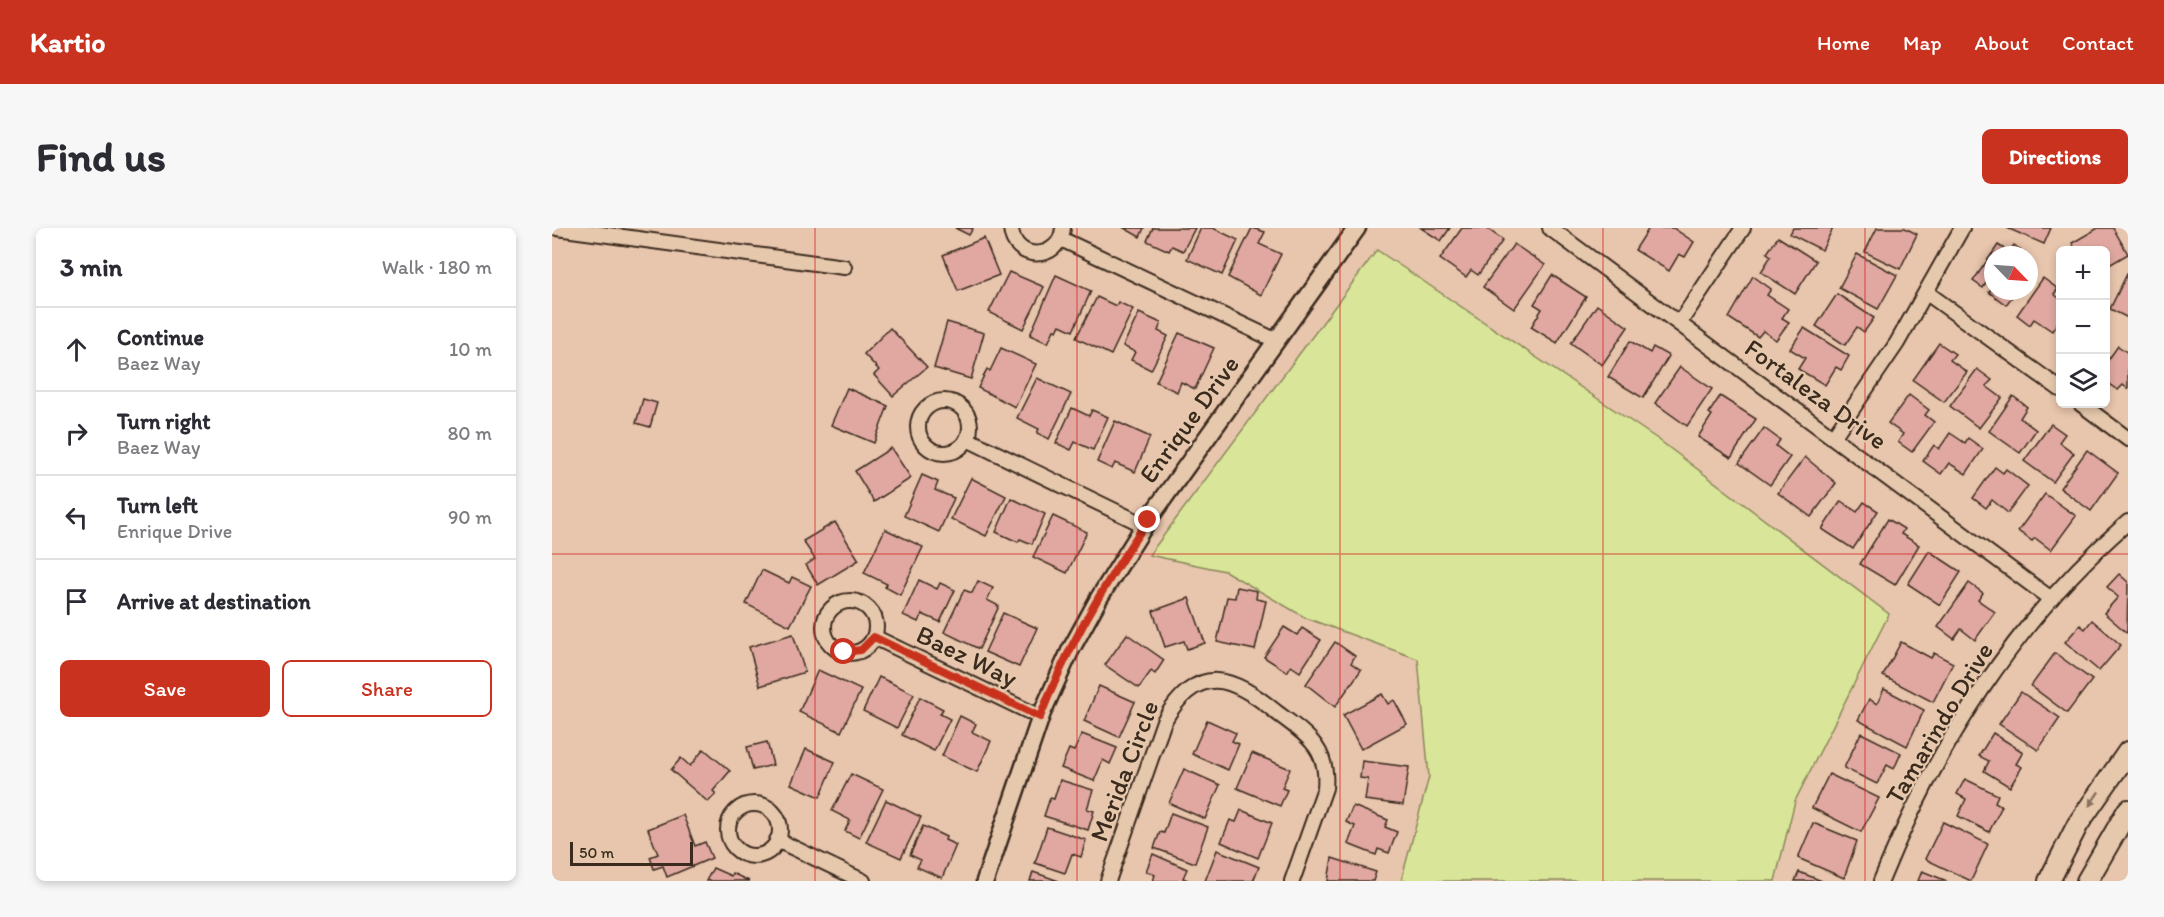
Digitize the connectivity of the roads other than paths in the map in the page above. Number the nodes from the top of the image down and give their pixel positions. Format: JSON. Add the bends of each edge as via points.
{"nodes":[{"id":1,"x":557,"y":228,"type":"edge"},
{"id":2,"x":1011,"y":228,"type":"edge"},
{"id":3,"x":1357,"y":228,"type":"edge"},
{"id":4,"x":1550,"y":228,"type":"edge"},
{"id":5,"x":1743,"y":228,"type":"edge"},
{"id":6,"x":1962,"y":228,"type":"edge"},
{"id":7,"x":1062,"y":233,"type":"edge"},
{"id":8,"x":844,"y":267,"type":"dead end"},
{"id":9,"x":1927,"y":293,"type":"junction"},
{"id":10,"x":1680,"y":322,"type":"junction"},
{"id":11,"x":1277,"y":341,"type":"junction"},
{"id":12,"x":2056,"y":385,"type":"edge"},
{"id":13,"x":2086,"y":408,"type":"edge"},
{"id":14,"x":1833,"y":436,"type":"junction"},
{"id":15,"x":967,"y":439,"type":"dead end"},
{"id":16,"x":2128,"y":439,"type":"edge"},
{"id":17,"x":2128,"y":522,"type":"edge"},
{"id":18,"x":1144,"y":525,"type":"junction"},
{"id":19,"x":2051,"y":599,"type":"junction"},
{"id":20,"x":874,"y":637,"type":"dead end"},
{"id":21,"x":1040,"y":717,"type":"junction"},
{"id":22,"x":2128,"y":752,"type":"edge"},
{"id":23,"x":2128,"y":810,"type":"edge"},
{"id":24,"x":777,"y":840,"type":"dead end"},
{"id":25,"x":863,"y":881,"type":"edge"},
{"id":26,"x":984,"y":881,"type":"edge"},
{"id":27,"x":1108,"y":881,"type":"edge"},
{"id":28,"x":1292,"y":881,"type":"edge"},
{"id":29,"x":1881,"y":881,"type":"edge"},
{"id":30,"x":2049,"y":881,"type":"edge"},
{"id":31,"x":2086,"y":881,"type":"edge"}],
"edges":[{"from":1,"to":8,"type":"street"},
{"from":2,"to":7,"type":"street","via":[[1020,248],[1034,255],[1050,251]]},
{"from":3,"to":11,"type":"street","name":"Enrique Drive"},
{"from":4,"to":10,"type":"street","name":"Fortaleza Drive"},
{"from":5,"to":10,"type":"street"},
{"from":6,"to":9,"type":"street"},
{"from":7,"to":11,"type":"street"},
{"from":9,"to":12,"type":"street"},
{"from":9,"to":14,"type":"street","via":[[1869,387]]},
{"from":10,"to":14,"type":"street","name":"Fortaleza Drive"},
{"from":11,"to":18,"type":"street","name":"Enrique Drive"},
{"from":13,"to":16,"type":"street"},
{"from":14,"to":19,"type":"street","name":"Fortaleza Drive"},
{"from":15,"to":18,"type":"street"},
{"from":17,"to":19,"type":"street","name":"Tamarindo Drive"},
{"from":18,"to":21,"type":"street","name":"Enrique Drive","via":[[1070,651]]},
{"from":19,"to":29,"type":"street","name":"Tamarindo Drive","via":[[1991,676],[1959,725],[1900,835]]},
{"from":20,"to":21,"type":"street","name":"Baez Way"},
{"from":21,"to":26,"type":"street","name":"Enrique Drive"},
{"from":22,"to":30,"type":"main road","one_way":true,"via":[[2078,824]]},
{"from":23,"to":31,"type":"main road"},
{"from":24,"to":25,"type":"street"},
{"from":27,"to":28,"type":"street","name":"Merida Circle","via":[[1174,702],[1204,682],[1220,680],[1250,691],[1308,736],[1324,759],[1325,788]]}]}
